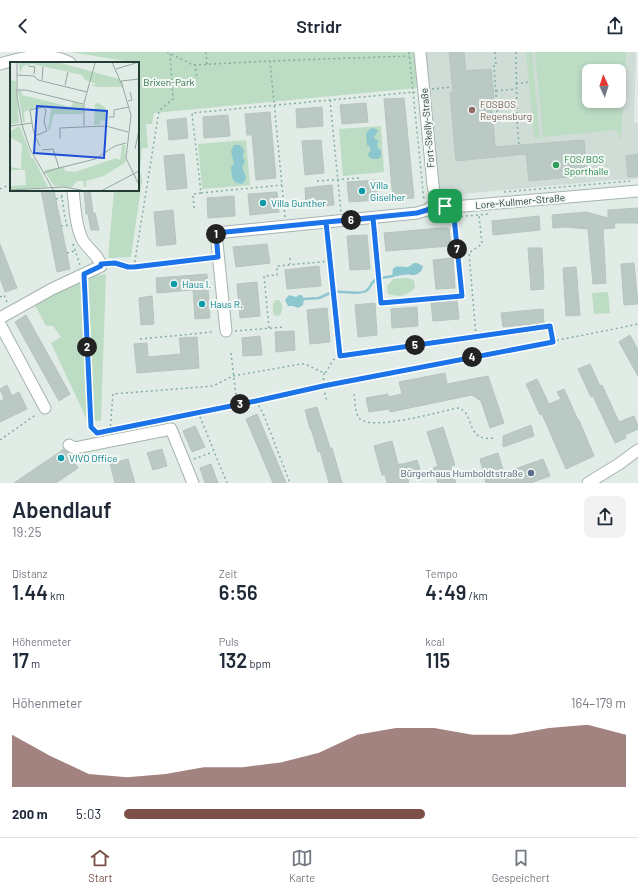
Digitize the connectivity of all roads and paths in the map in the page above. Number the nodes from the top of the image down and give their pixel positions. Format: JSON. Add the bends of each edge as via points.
{"nodes":[{"id":1,"x":167,"y":52,"type":"edge"},
{"id":2,"x":206,"y":52,"type":"edge"},
{"id":3,"x":409,"y":52,"type":"edge"},
{"id":4,"x":420,"y":52,"type":"edge"},
{"id":5,"x":495,"y":52,"type":"edge"},
{"id":6,"x":516,"y":52,"type":"edge"},
{"id":7,"x":170,"y":54,"type":"junction"},
{"id":8,"x":410,"y":56,"type":"junction"},
{"id":9,"x":270,"y":61,"type":"junction"},
{"id":10,"x":69,"y":62,"type":"edge"},
{"id":11,"x":0,"y":64,"type":"edge"},
{"id":12,"x":195,"y":64,"type":"junction"},
{"id":13,"x":207,"y":64,"type":"junction"},
{"id":14,"x":197,"y":80,"type":"dead end"},
{"id":15,"x":528,"y":82,"type":"dead end"},
{"id":16,"x":516,"y":84,"type":"junction"},
{"id":17,"x":516,"y":89,"type":"junction"},
{"id":18,"x":496,"y":91,"type":"junction"},
{"id":19,"x":413,"y":93,"type":"junction"},
{"id":20,"x":330,"y":100,"type":"junction"},
{"id":21,"x":275,"y":105,"type":"junction"},
{"id":22,"x":532,"y":119,"type":"dead end"},
{"id":23,"x":517,"y":121,"type":"junction"},
{"id":24,"x":493,"y":122,"type":"dead end"},
{"id":25,"x":498,"y":122,"type":"junction"},
{"id":26,"x":519,"y":145,"type":"dead end"},
{"id":27,"x":361,"y":178,"type":"dead end"},
{"id":28,"x":338,"y":180,"type":"junction"},
{"id":29,"x":317,"y":181,"type":"dead end"},
{"id":30,"x":630,"y":182,"type":"dead end"},
{"id":31,"x":10,"y":184,"type":"edge"},
{"id":32,"x":282,"y":186,"type":"junction"},
{"id":33,"x":0,"y":189,"type":"edge"},
{"id":34,"x":441,"y":190,"type":"dead end"},
{"id":35,"x":73,"y":191,"type":"edge"},
{"id":36,"x":638,"y":191,"type":"edge"},
{"id":37,"x":504,"y":192,"type":"dead end"},
{"id":38,"x":201,"y":193,"type":"junction"},
{"id":39,"x":62,"y":197,"type":"dead end"},
{"id":40,"x":459,"y":197,"type":"dead end"},
{"id":41,"x":56,"y":198,"type":"dead end"},
{"id":42,"x":439,"y":202,"type":"junction"},
{"id":43,"x":453,"y":207,"type":"junction"},
{"id":44,"x":194,"y":208,"type":"dead end"},
{"id":45,"x":341,"y":213,"type":"dead end"},
{"id":46,"x":429,"y":215,"type":"junction"},
{"id":47,"x":479,"y":215,"type":"dead end"},
{"id":48,"x":373,"y":218,"type":"junction"},
{"id":49,"x":285,"y":219,"type":"dead end"},
{"id":50,"x":326,"y":222,"type":"junction"},
{"id":51,"x":67,"y":225,"type":"dead end"},
{"id":52,"x":62,"y":226,"type":"dead end"},
{"id":53,"x":75,"y":251,"type":"dead end"},
{"id":54,"x":67,"y":253,"type":"dead end"},
{"id":55,"x":218,"y":257,"type":"junction"},
{"id":56,"x":290,"y":258,"type":"dead end"},
{"id":57,"x":330,"y":261,"type":"junction"},
{"id":58,"x":101,"y":264,"type":"junction"},
{"id":59,"x":290,"y":264,"type":"junction"},
{"id":60,"x":134,"y":267,"type":"junction"},
{"id":61,"x":84,"y":274,"type":"junction"},
{"id":62,"x":0,"y":297,"type":"edge"},
{"id":63,"x":11,"y":312,"type":"junction"},
{"id":64,"x":0,"y":318,"type":"edge"},
{"id":65,"x":0,"y":324,"type":"edge"},
{"id":66,"x":638,"y":324,"type":"edge"},
{"id":67,"x":284,"y":327,"type":"dead end"},
{"id":68,"x":269,"y":328,"type":"junction"},
{"id":69,"x":212,"y":332,"type":"dead end"},
{"id":70,"x":227,"y":332,"type":"joint"},
{"id":71,"x":476,"y":336,"type":"junction"},
{"id":72,"x":140,"y":338,"type":"dead end"},
{"id":73,"x":553,"y":342,"type":"junction"},
{"id":74,"x":231,"y":353,"type":"dead end"},
{"id":75,"x":340,"y":356,"type":"junction"},
{"id":76,"x":324,"y":373,"type":"junction"},
{"id":77,"x":233,"y":376,"type":"junction"},
{"id":78,"x":323,"y":386,"type":"junction"},
{"id":79,"x":354,"y":394,"type":"dead end"},
{"id":80,"x":256,"y":401,"type":"junction"},
{"id":81,"x":327,"y":402,"type":"dead end"},
{"id":82,"x":237,"y":404,"type":"junction"},
{"id":83,"x":45,"y":408,"type":"joint"},
{"id":84,"x":198,"y":412,"type":"junction"},
{"id":85,"x":110,"y":431,"type":"junction"},
{"id":86,"x":496,"y":438,"type":"dead end"},
{"id":87,"x":0,"y":440,"type":"edge"},
{"id":88,"x":69,"y":445,"type":"dead end"},
{"id":89,"x":638,"y":450,"type":"edge"},
{"id":90,"x":214,"y":452,"type":"junction"},
{"id":91,"x":185,"y":463,"type":"junction"},
{"id":92,"x":193,"y":483,"type":"edge"},
{"id":93,"x":227,"y":483,"type":"edge"},
{"id":94,"x":290,"y":483,"type":"edge"},
{"id":95,"x":588,"y":483,"type":"edge"}],
"edges":[{"from":1,"to":7,"type":"path"},
{"from":2,"to":13,"type":"path"},
{"from":3,"to":8,"type":"path"},
{"from":4,"to":42,"type":"street","name":"Fort-Skelly-Straße","via":[[433,185]]},
{"from":5,"to":18,"type":"path"},
{"from":6,"to":16,"type":"path"},
{"from":7,"to":12,"type":"path"},
{"from":7,"to":60,"type":"path","via":[[173,99],[159,111]]},
{"from":8,"to":9,"type":"path"},
{"from":8,"to":19,"type":"path"},
{"from":9,"to":13,"type":"path"},
{"from":9,"to":21,"type":"path"},
{"from":10,"to":11,"type":"street","via":[[60,55],[41,52]]},
{"from":12,"to":13,"type":"path"},
{"from":12,"to":14,"type":"path"},
{"from":15,"to":16,"type":"path"},
{"from":16,"to":17,"type":"path"},
{"from":17,"to":18,"type":"path"},
{"from":17,"to":23,"type":"path"},
{"from":18,"to":25,"type":"path"},
{"from":19,"to":20,"type":"path"},
{"from":19,"to":46,"type":"path","via":[[423,199]]},
{"from":20,"to":21,"type":"path"},
{"from":20,"to":28,"type":"path"},
{"from":21,"to":32,"type":"path"},
{"from":21,"to":38,"type":"path","via":[[192,113]]},
{"from":22,"to":23,"type":"path"},
{"from":23,"to":25,"type":"path"},
{"from":23,"to":26,"type":"path"},
{"from":24,"to":25,"type":"path"},
{"from":27,"to":28,"type":"path"},
{"from":28,"to":29,"type":"path"},
{"from":28,"to":45,"type":"path"},
{"from":30,"to":37,"type":"path"},
{"from":31,"to":33,"type":"path"},
{"from":32,"to":38,"type":"path"},
{"from":32,"to":49,"type":"path"},
{"from":34,"to":40,"type":"path"},
{"from":35,"to":58,"type":"street","via":[[81,236]]},
{"from":36,"to":43,"type":"street","name":"Lore-Kullmer-Straße"},
{"from":38,"to":44,"type":"path","via":[[193,194]]},
{"from":39,"to":41,"type":"path"},
{"from":42,"to":43,"type":"street","name":"Lore-Kullmer-Straße"},
{"from":42,"to":46,"type":"street"},
{"from":43,"to":48,"type":"path","via":[[462,296],[381,303]]},
{"from":46,"to":48,"type":"street","via":[[417,213]]},
{"from":47,"to":71,"type":"path","via":[[482,244],[469,253]]},
{"from":48,"to":50,"type":"street"},
{"from":50,"to":55,"type":"street","via":[[216,233]]},
{"from":50,"to":57,"type":"path"},
{"from":51,"to":52,"type":"path"},
{"from":53,"to":54,"type":"path"},
{"from":55,"to":60,"type":"path"},
{"from":55,"to":70,"type":"street"},
{"from":56,"to":59,"type":"path"},
{"from":57,"to":59,"type":"path"},
{"from":57,"to":75,"type":"path"},
{"from":58,"to":60,"type":"path","via":[[115,263]]},
{"from":58,"to":61,"type":"street"},
{"from":59,"to":68,"type":"path","via":[[276,266],[277,275],[264,276]]},
{"from":61,"to":63,"type":"street"},
{"from":61,"to":85,"type":"path","via":[[91,427],[97,433]]},
{"from":62,"to":63,"type":"path","via":[[4,295]]},
{"from":63,"to":64,"type":"street"},
{"from":65,"to":83,"type":"street"},
{"from":66,"to":73,"type":"path"},
{"from":67,"to":68,"type":"path"},
{"from":68,"to":70,"type":"path"},
{"from":69,"to":72,"type":"path"},
{"from":71,"to":73,"type":"path","via":[[550,326]]},
{"from":71,"to":75,"type":"path"},
{"from":73,"to":78,"type":"path"},
{"from":74,"to":77,"type":"path"},
{"from":75,"to":76,"type":"path","via":[[333,360]]},
{"from":76,"to":77,"type":"path","via":[[301,364]]},
{"from":76,"to":78,"type":"path"},
{"from":77,"to":82,"type":"path"},
{"from":77,"to":85,"type":"path","via":[[213,386],[112,394]]},
{"from":78,"to":80,"type":"path"},
{"from":78,"to":81,"type":"path"},
{"from":79,"to":86,"type":"path","via":[[359,418],[366,423],[390,423],[458,408],[466,413],[478,436]]},
{"from":80,"to":82,"type":"path"},
{"from":80,"to":94,"type":"path"},
{"from":82,"to":84,"type":"path"},
{"from":83,"to":87,"type":"path"},
{"from":84,"to":85,"type":"path"},
{"from":84,"to":90,"type":"path"},
{"from":88,"to":91,"type":"street","via":[[74,448],[171,429]]},
{"from":89,"to":95,"type":"street"},
{"from":90,"to":91,"type":"path"},
{"from":90,"to":93,"type":"path"},
{"from":91,"to":92,"type":"street"}]}
